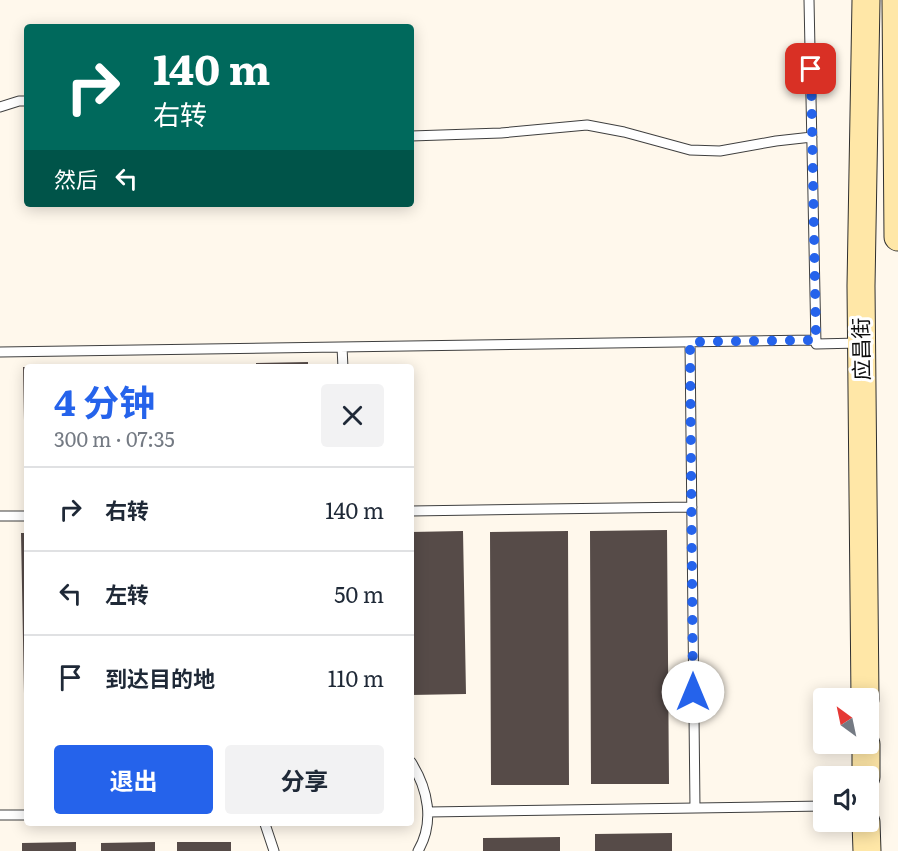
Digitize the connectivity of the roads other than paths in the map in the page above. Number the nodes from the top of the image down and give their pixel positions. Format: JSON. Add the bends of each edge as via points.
{"nodes":[{"id":1,"x":809,"y":0,"type":"edge"},
{"id":2,"x":866,"y":0,"type":"edge"},
{"id":3,"x":896,"y":0,"type":"edge"},
{"id":4,"x":24,"y":101,"type":"edge"},
{"id":5,"x":0,"y":107,"type":"edge"},
{"id":6,"x":414,"y":136,"type":"edge"},
{"id":7,"x":812,"y":137,"type":"junction"},
{"id":8,"x":898,"y":237,"type":"edge"},
{"id":9,"x":816,"y":340,"type":"junction"},
{"id":10,"x":690,"y":342,"type":"junction"},
{"id":11,"x":862,"y":343,"type":"junction"},
{"id":12,"x":342,"y":347,"type":"junction"},
{"id":13,"x":0,"y":352,"type":"edge"},
{"id":14,"x":343,"y":364,"type":"edge"},
{"id":15,"x":692,"y":507,"type":"junction"},
{"id":16,"x":414,"y":511,"type":"edge"},
{"id":17,"x":0,"y":516,"type":"edge"},
{"id":18,"x":24,"y":516,"type":"edge"},
{"id":19,"x":865,"y":688,"type":"edge"},
{"id":20,"x":414,"y":768,"type":"edge"},
{"id":21,"x":813,"y":806,"type":"edge"},
{"id":22,"x":695,"y":808,"type":"junction"},
{"id":23,"x":428,"y":812,"type":"junction"},
{"id":24,"x":0,"y":815,"type":"edge"},
{"id":25,"x":24,"y":815,"type":"edge"},
{"id":26,"x":266,"y":826,"type":"edge"},
{"id":27,"x":866,"y":832,"type":"edge"},
{"id":28,"x":274,"y":851,"type":"edge"},
{"id":29,"x":418,"y":851,"type":"edge"},
{"id":30,"x":867,"y":851,"type":"edge"}],
"edges":[{"from":1,"to":7,"type":"lane"},
{"from":2,"to":11,"type":"main road","name":"应昌街"},
{"from":3,"to":8,"type":"main road"},
{"from":4,"to":5,"type":"lane"},
{"from":6,"to":7,"type":"lane","via":[[587,126],[690,150],[720,151]]},
{"from":7,"to":9,"type":"lane"},
{"from":9,"to":10,"type":"lane"},
{"from":9,"to":11,"type":"lane","via":[[816,344]]},
{"from":10,"to":12,"type":"lane"},
{"from":10,"to":15,"type":"lane"},
{"from":11,"to":19,"type":"main road","name":"应昌街"},
{"from":12,"to":13,"type":"lane"},
{"from":12,"to":14,"type":"lane"},
{"from":15,"to":16,"type":"lane"},
{"from":15,"to":22,"type":"lane"},
{"from":17,"to":18,"type":"lane"},
{"from":20,"to":23,"type":"lane","via":[[425,788]]},
{"from":21,"to":22,"type":"lane"},
{"from":22,"to":23,"type":"lane"},
{"from":23,"to":29,"type":"lane","via":[[426,832]]},
{"from":24,"to":25,"type":"lane"},
{"from":26,"to":28,"type":"lane"},
{"from":27,"to":30,"type":"main road"}]}
